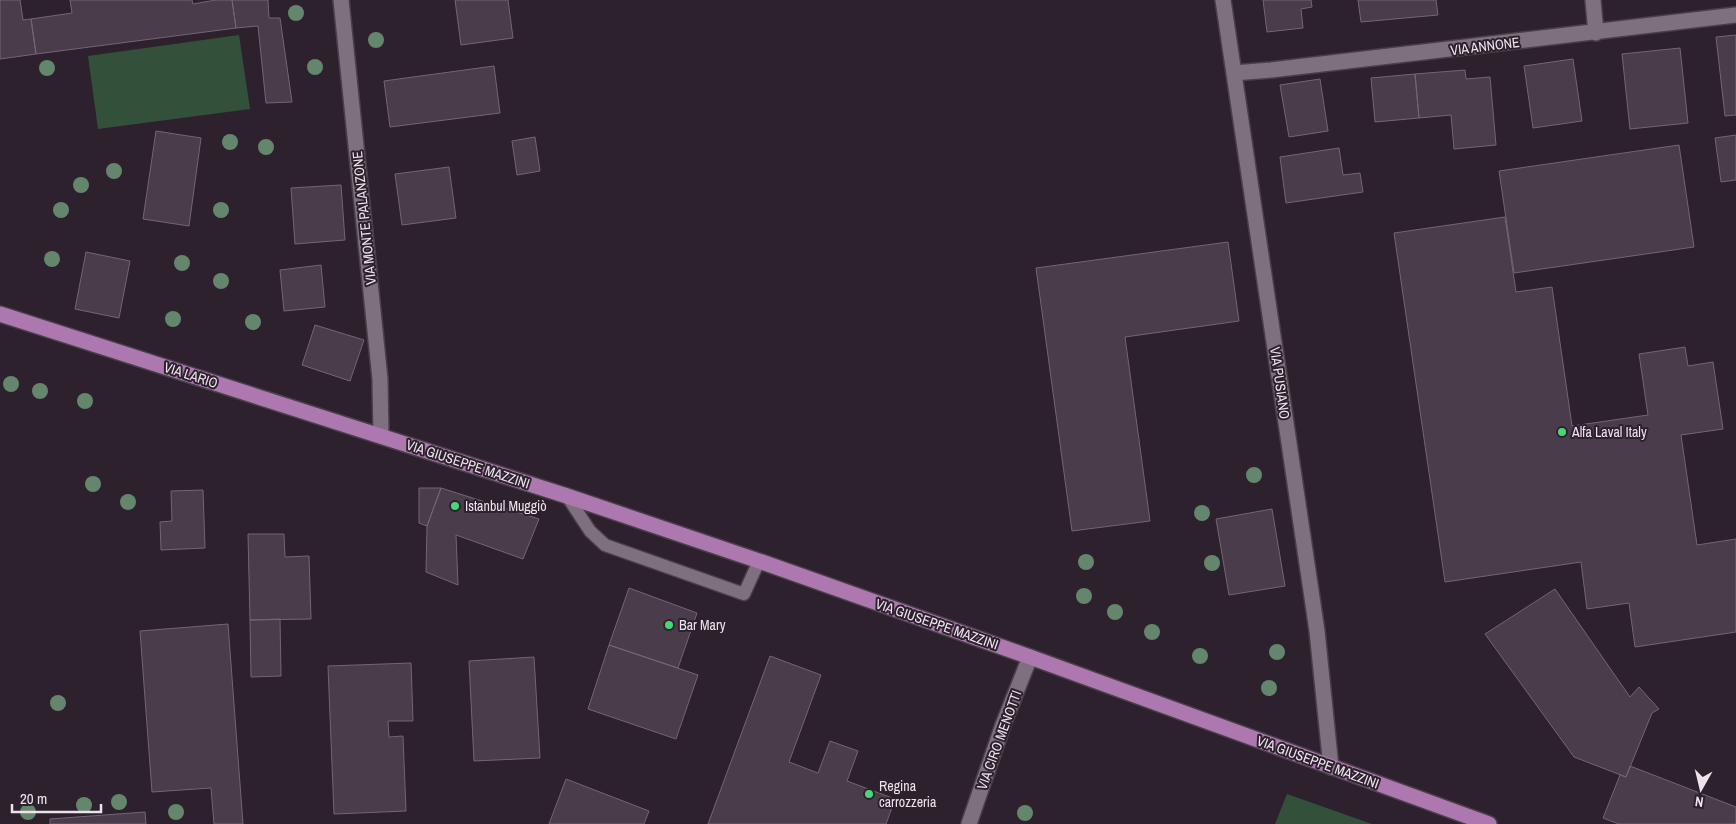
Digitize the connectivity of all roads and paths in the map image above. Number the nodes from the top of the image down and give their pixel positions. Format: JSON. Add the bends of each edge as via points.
{"nodes":[{"id":1,"x":341,"y":0,"type":"edge"},
{"id":2,"x":1223,"y":0,"type":"edge"},
{"id":3,"x":1593,"y":0,"type":"edge"},
{"id":4,"x":1736,"y":16,"type":"edge"},
{"id":5,"x":1596,"y":33,"type":"junction"},
{"id":6,"x":1234,"y":73,"type":"junction"},
{"id":7,"x":0,"y":314,"type":"edge"},
{"id":8,"x":381,"y":436,"type":"junction"},
{"id":9,"x":567,"y":496,"type":"junction"},
{"id":10,"x":759,"y":561,"type":"junction"},
{"id":11,"x":1030,"y":657,"type":"junction"},
{"id":12,"x":1331,"y":767,"type":"junction"},
{"id":13,"x":969,"y":824,"type":"edge"},
{"id":14,"x":1489,"y":824,"type":"edge"}],
"edges":[{"from":1,"to":8,"type":"street","name":"VIA MONTE PALANZONE","via":[[380,379]]},
{"from":2,"to":6,"type":"street","name":"VIA PUSIANO"},
{"from":3,"to":5,"type":"street"},
{"from":4,"to":5,"type":"street","name":"VIA ANNONE"},
{"from":5,"to":6,"type":"street","name":"VIA ANNONE"},
{"from":6,"to":12,"type":"street","name":"VIA PUSIANO","via":[[1317,631]]},
{"from":7,"to":8,"type":"main road","name":"VIA LARIO"},
{"from":8,"to":9,"type":"main road","name":"VIA GIUSEPPE MAZZINI"},
{"from":9,"to":10,"type":"main road","name":"VIA GIUSEPPE MAZZINI"},
{"from":9,"to":10,"type":"lane","via":[[590,531],[605,545],[744,594]]},
{"from":10,"to":11,"type":"main road","name":"VIA GIUSEPPE MAZZINI"},
{"from":11,"to":12,"type":"main road","name":"VIA GIUSEPPE MAZZINI"},
{"from":11,"to":13,"type":"street","name":"VIA CIRO MENOTTI"},
{"from":12,"to":14,"type":"main road","name":"VIA GIUSEPPE MAZZINI"}]}
